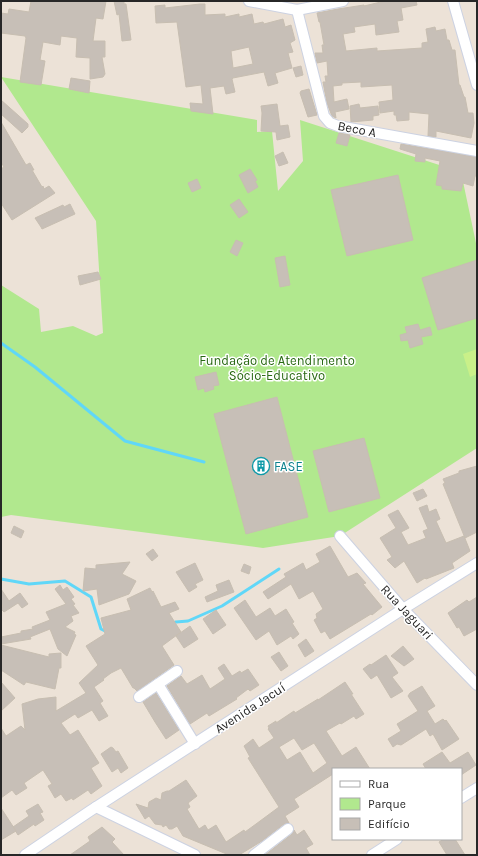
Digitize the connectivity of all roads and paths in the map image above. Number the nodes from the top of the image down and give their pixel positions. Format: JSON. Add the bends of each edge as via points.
{"nodes":[{"id":1,"x":249,"y":1,"type":"edge"},
{"id":2,"x":343,"y":1,"type":"edge"},
{"id":3,"x":453,"y":1,"type":"edge"},
{"id":4,"x":297,"y":10,"type":"junction"},
{"id":5,"x":477,"y":85,"type":"edge"},
{"id":6,"x":477,"y":151,"type":"edge"},
{"id":7,"x":340,"y":536,"type":"dead end"},
{"id":8,"x":477,"y":563,"type":"edge"},
{"id":9,"x":403,"y":609,"type":"junction"},
{"id":10,"x":177,"y":671,"type":"dead end"},
{"id":11,"x":158,"y":684,"type":"junction"},
{"id":12,"x":477,"y":684,"type":"edge"},
{"id":13,"x":139,"y":697,"type":"dead end"},
{"id":14,"x":195,"y":744,"type":"junction"},
{"id":15,"x":477,"y":788,"type":"edge"},
{"id":16,"x":462,"y":797,"type":"edge"},
{"id":17,"x":96,"y":807,"type":"junction"},
{"id":18,"x":288,"y":829,"type":"dead end"},
{"id":19,"x":395,"y":840,"type":"edge"},
{"id":20,"x":25,"y":855,"type":"edge"},
{"id":21,"x":195,"y":855,"type":"edge"},
{"id":22,"x":254,"y":855,"type":"edge"},
{"id":23,"x":372,"y":855,"type":"edge"}],
"edges":[{"from":1,"to":4,"type":"street"},
{"from":2,"to":4,"type":"street"},
{"from":3,"to":5,"type":"street"},
{"from":4,"to":6,"type":"street","name":"Beco A","via":[[319,100],[324,116],[330,123]]},
{"from":7,"to":9,"type":"street","name":"Rua Jaguari"},
{"from":8,"to":9,"type":"street","name":"Avenida Jacuí"},
{"from":9,"to":12,"type":"street","name":"Rua Jaguari"},
{"from":9,"to":14,"type":"street","name":"Avenida Jacuí"},
{"from":10,"to":11,"type":"street"},
{"from":11,"to":13,"type":"street"},
{"from":11,"to":14,"type":"street"},
{"from":14,"to":17,"type":"street","name":"Avenida Jacuí"},
{"from":15,"to":16,"type":"street"},
{"from":17,"to":20,"type":"street","name":"Avenida Jacuí"},
{"from":17,"to":21,"type":"street"},
{"from":18,"to":22,"type":"street"},
{"from":19,"to":23,"type":"street"}]}
